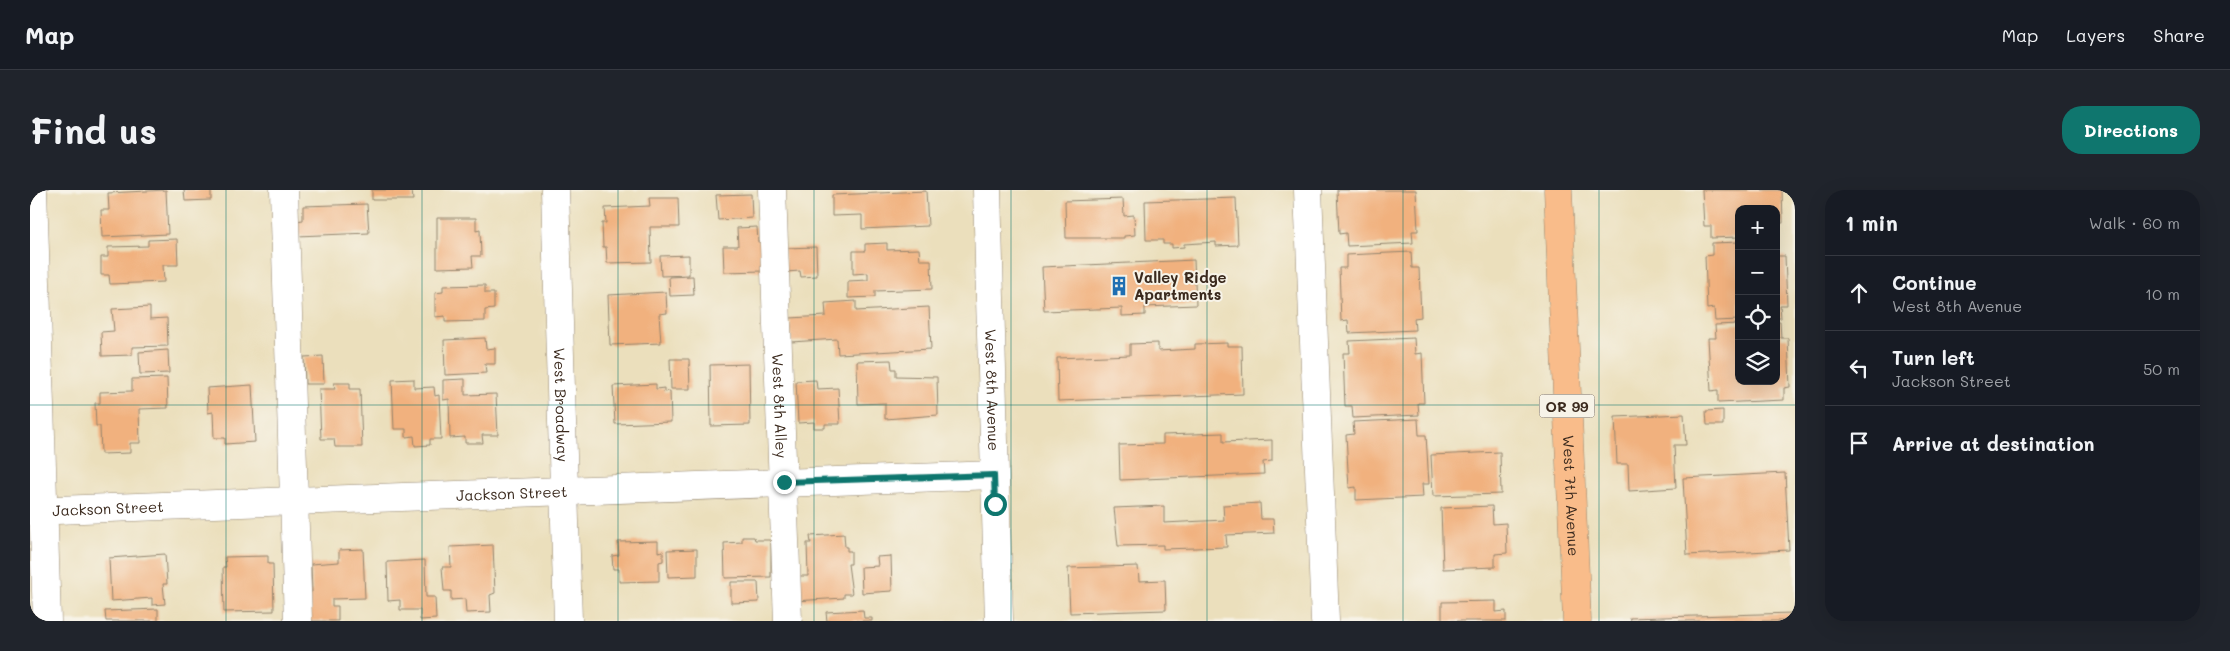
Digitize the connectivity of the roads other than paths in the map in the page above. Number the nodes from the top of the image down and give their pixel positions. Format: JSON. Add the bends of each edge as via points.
{"nodes":[{"id":1,"x":33,"y":190,"type":"edge"},
{"id":2,"x":284,"y":190,"type":"edge"},
{"id":3,"x":555,"y":190,"type":"edge"},
{"id":4,"x":772,"y":190,"type":"edge"},
{"id":5,"x":987,"y":190,"type":"edge"},
{"id":6,"x":1308,"y":190,"type":"edge"},
{"id":7,"x":1558,"y":190,"type":"edge"},
{"id":8,"x":994,"y":475,"type":"junction"},
{"id":9,"x":784,"y":482,"type":"junction"},
{"id":10,"x":564,"y":490,"type":"junction"},
{"id":11,"x":293,"y":500,"type":"junction"},
{"id":12,"x":37,"y":511,"type":"edge"},
{"id":13,"x":48,"y":621,"type":"edge"},
{"id":14,"x":298,"y":621,"type":"edge"},
{"id":15,"x":568,"y":621,"type":"edge"},
{"id":16,"x":788,"y":621,"type":"edge"},
{"id":17,"x":999,"y":621,"type":"edge"},
{"id":18,"x":1325,"y":621,"type":"edge"},
{"id":19,"x":1577,"y":621,"type":"edge"}],
"edges":[{"from":1,"to":12,"type":"street"},
{"from":2,"to":11,"type":"street"},
{"from":3,"to":10,"type":"street","name":"West Broadway"},
{"from":4,"to":9,"type":"street","name":"West 8th Alley"},
{"from":5,"to":8,"type":"street","name":"West 8th Avenue"},
{"from":6,"to":18,"type":"street"},
{"from":7,"to":19,"type":"main road","name":"West 7th Avenue","number":"OR 99"},
{"from":8,"to":9,"type":"street","name":"Jackson Street"},
{"from":8,"to":17,"type":"street","name":"West 8th Avenue"},
{"from":9,"to":10,"type":"street","name":"Jackson Street"},
{"from":9,"to":16,"type":"street","name":"West 8th Alley"},
{"from":10,"to":11,"type":"street","name":"Jackson Street"},
{"from":10,"to":15,"type":"street","name":"West Broadway"},
{"from":11,"to":12,"type":"street","name":"Jackson Street"},
{"from":11,"to":14,"type":"street"},
{"from":12,"to":13,"type":"street"}]}
